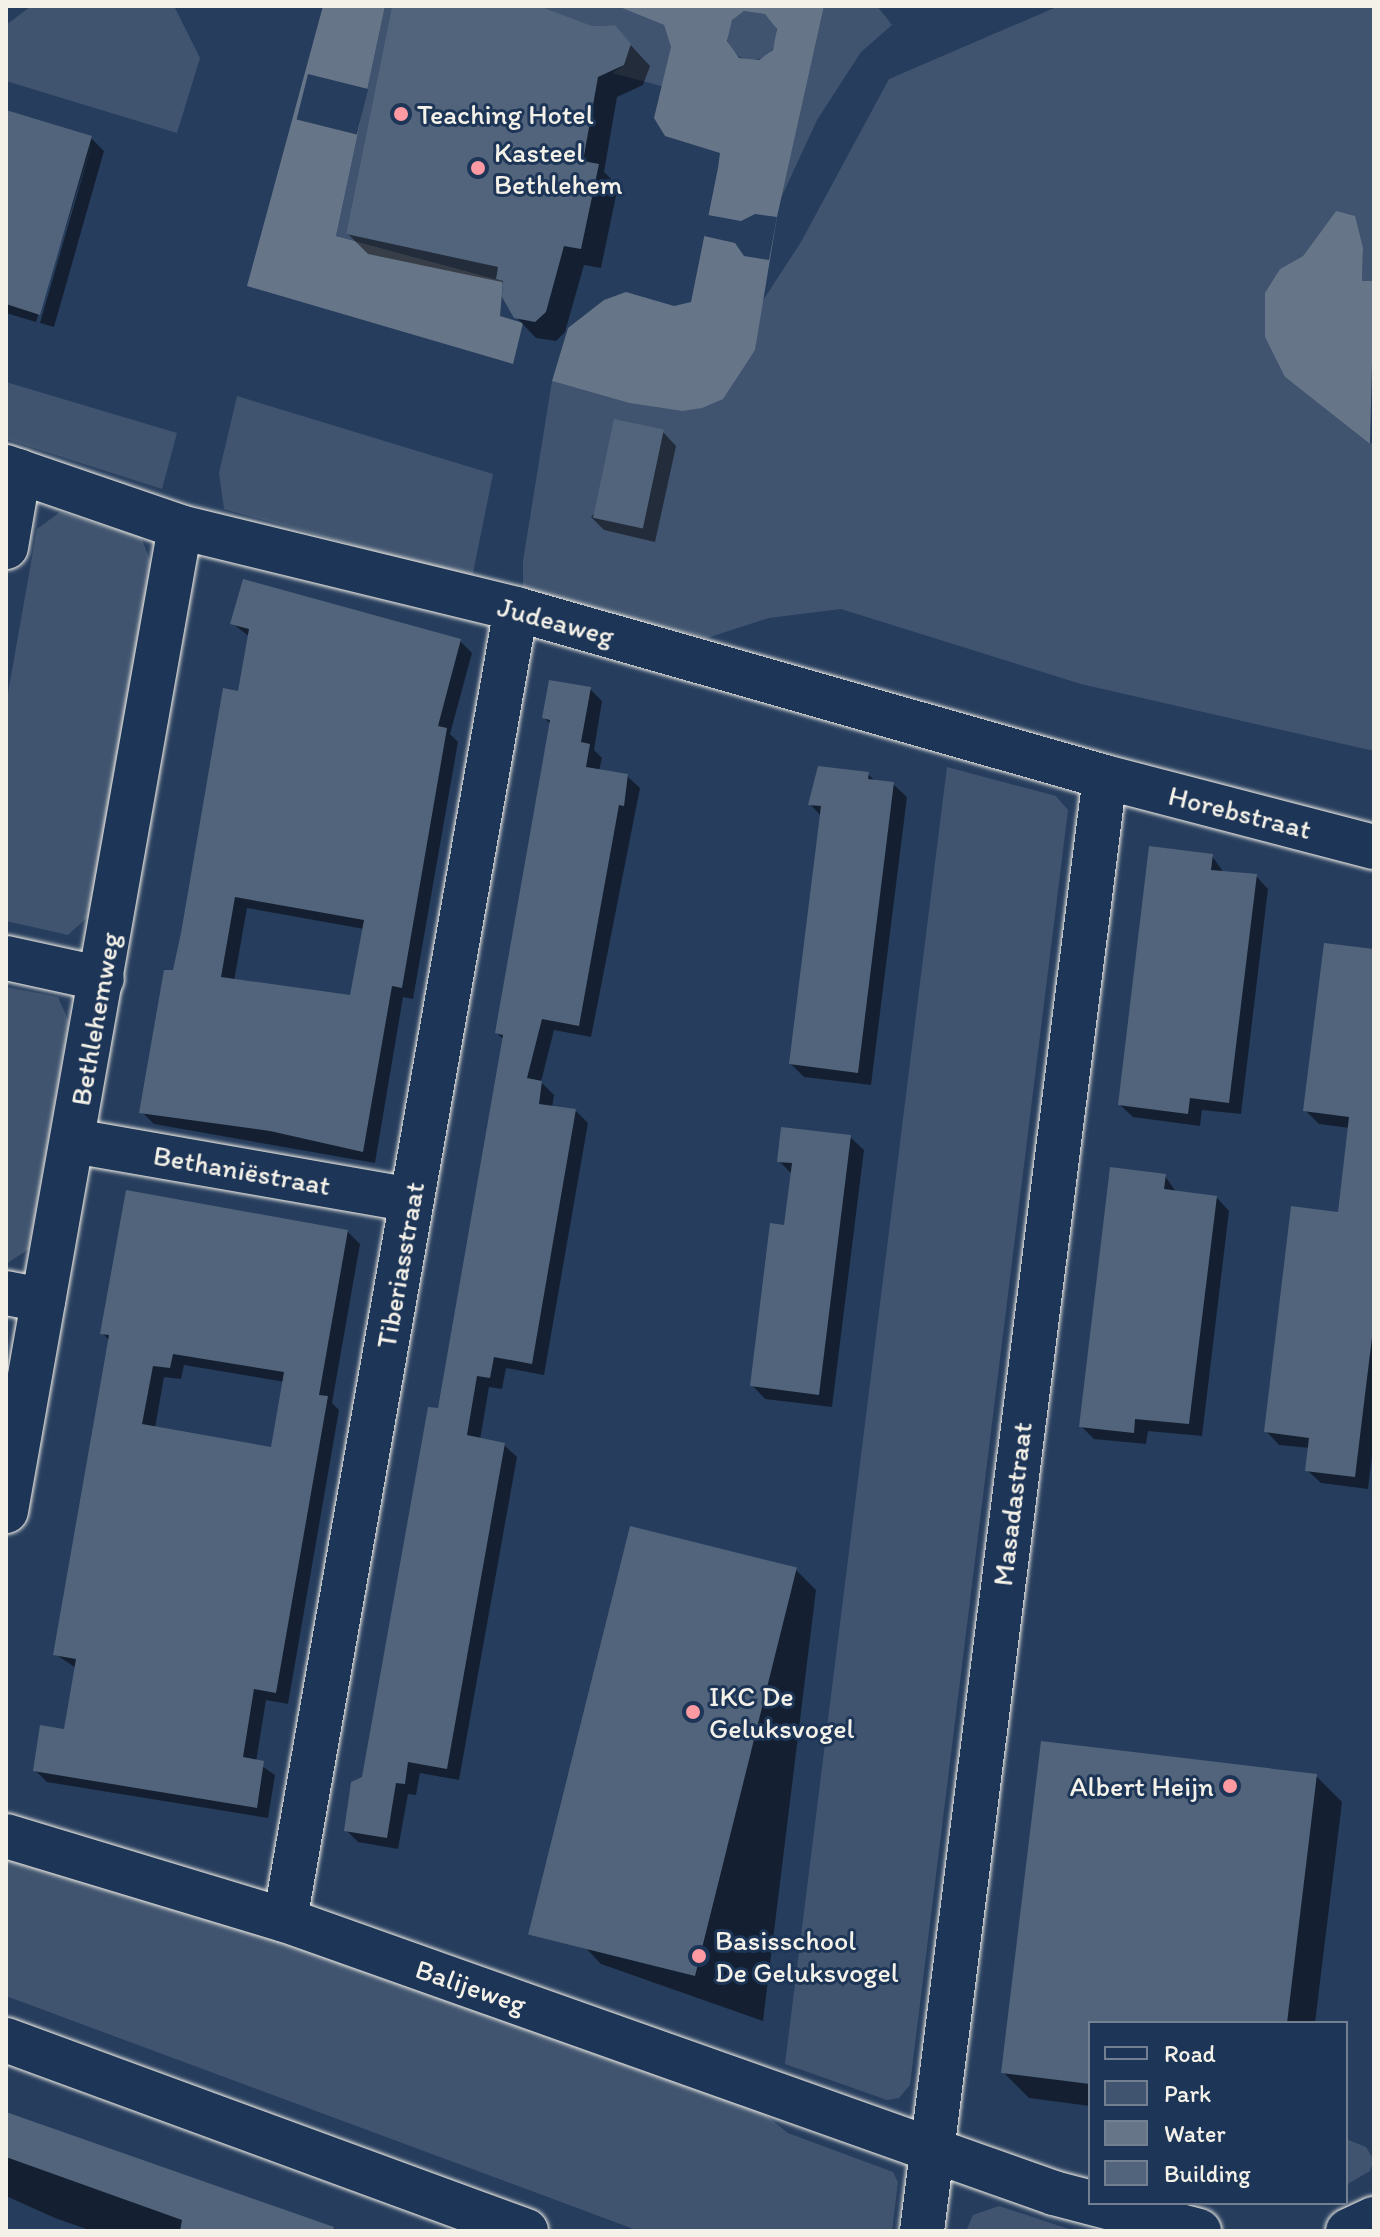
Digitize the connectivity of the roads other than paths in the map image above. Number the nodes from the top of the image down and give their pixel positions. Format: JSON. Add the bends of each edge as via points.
{"nodes":[{"id":1,"x":12,"y":469,"type":"edge"},
{"id":2,"x":180,"y":527,"type":"junction"},
{"id":3,"x":6,"y":547,"type":"edge"},
{"id":4,"x":516,"y":609,"type":"junction"},
{"id":5,"x":1105,"y":777,"type":"junction"},
{"id":6,"x":1374,"y":847,"type":"edge"},
{"id":7,"x":6,"y":958,"type":"edge"},
{"id":8,"x":102,"y":979,"type":"junction"},
{"id":9,"x":74,"y":1141,"type":"junction"},
{"id":10,"x":411,"y":1200,"type":"junction"},
{"id":11,"x":24,"y":1296,"type":"edge"},
{"id":12,"x":6,"y":1511,"type":"edge"},
{"id":13,"x":6,"y":1836,"type":"edge"},
{"id":14,"x":285,"y":1920,"type":"junction"},
{"id":15,"x":6,"y":2040,"type":"edge"},
{"id":16,"x":932,"y":2147,"type":"junction"},
{"id":17,"x":1088,"y":2202,"type":"edge"},
{"id":18,"x":1100,"y":2205,"type":"edge"},
{"id":19,"x":1374,"y":2219,"type":"edge"},
{"id":20,"x":526,"y":2231,"type":"edge"},
{"id":21,"x":922,"y":2231,"type":"edge"},
{"id":22,"x":1199,"y":2231,"type":"edge"},
{"id":23,"x":1348,"y":2231,"type":"edge"}],
"edges":[{"from":1,"to":2,"type":"street","name":"Judeaweg"},
{"from":1,"to":3,"type":"street"},
{"from":2,"to":4,"type":"street","name":"Judeaweg"},
{"from":2,"to":8,"type":"street","name":"Bethlehemweg"},
{"from":4,"to":5,"type":"street","name":"Judeaweg"},
{"from":4,"to":10,"type":"street","name":"Tiberiasstraat"},
{"from":5,"to":6,"type":"street","name":"Horebstraat"},
{"from":5,"to":16,"type":"street","name":"Masadastraat"},
{"from":7,"to":8,"type":"street"},
{"from":8,"to":9,"type":"street","name":"Bethlehemweg"},
{"from":9,"to":10,"type":"street","name":"Bethaniëstraat"},
{"from":9,"to":11,"type":"street","name":"Bethlehemweg"},
{"from":10,"to":14,"type":"street","name":"Tiberiasstraat"},
{"from":11,"to":12,"type":"street","name":"Bethlehemweg"},
{"from":13,"to":14,"type":"street","name":"Balijeweg"},
{"from":14,"to":16,"type":"street","name":"Balijeweg"},
{"from":15,"to":20,"type":"street"},
{"from":16,"to":17,"type":"street"},
{"from":16,"to":21,"type":"street","name":"Masadastraat"},
{"from":18,"to":22,"type":"street"},
{"from":19,"to":23,"type":"street"}]}
